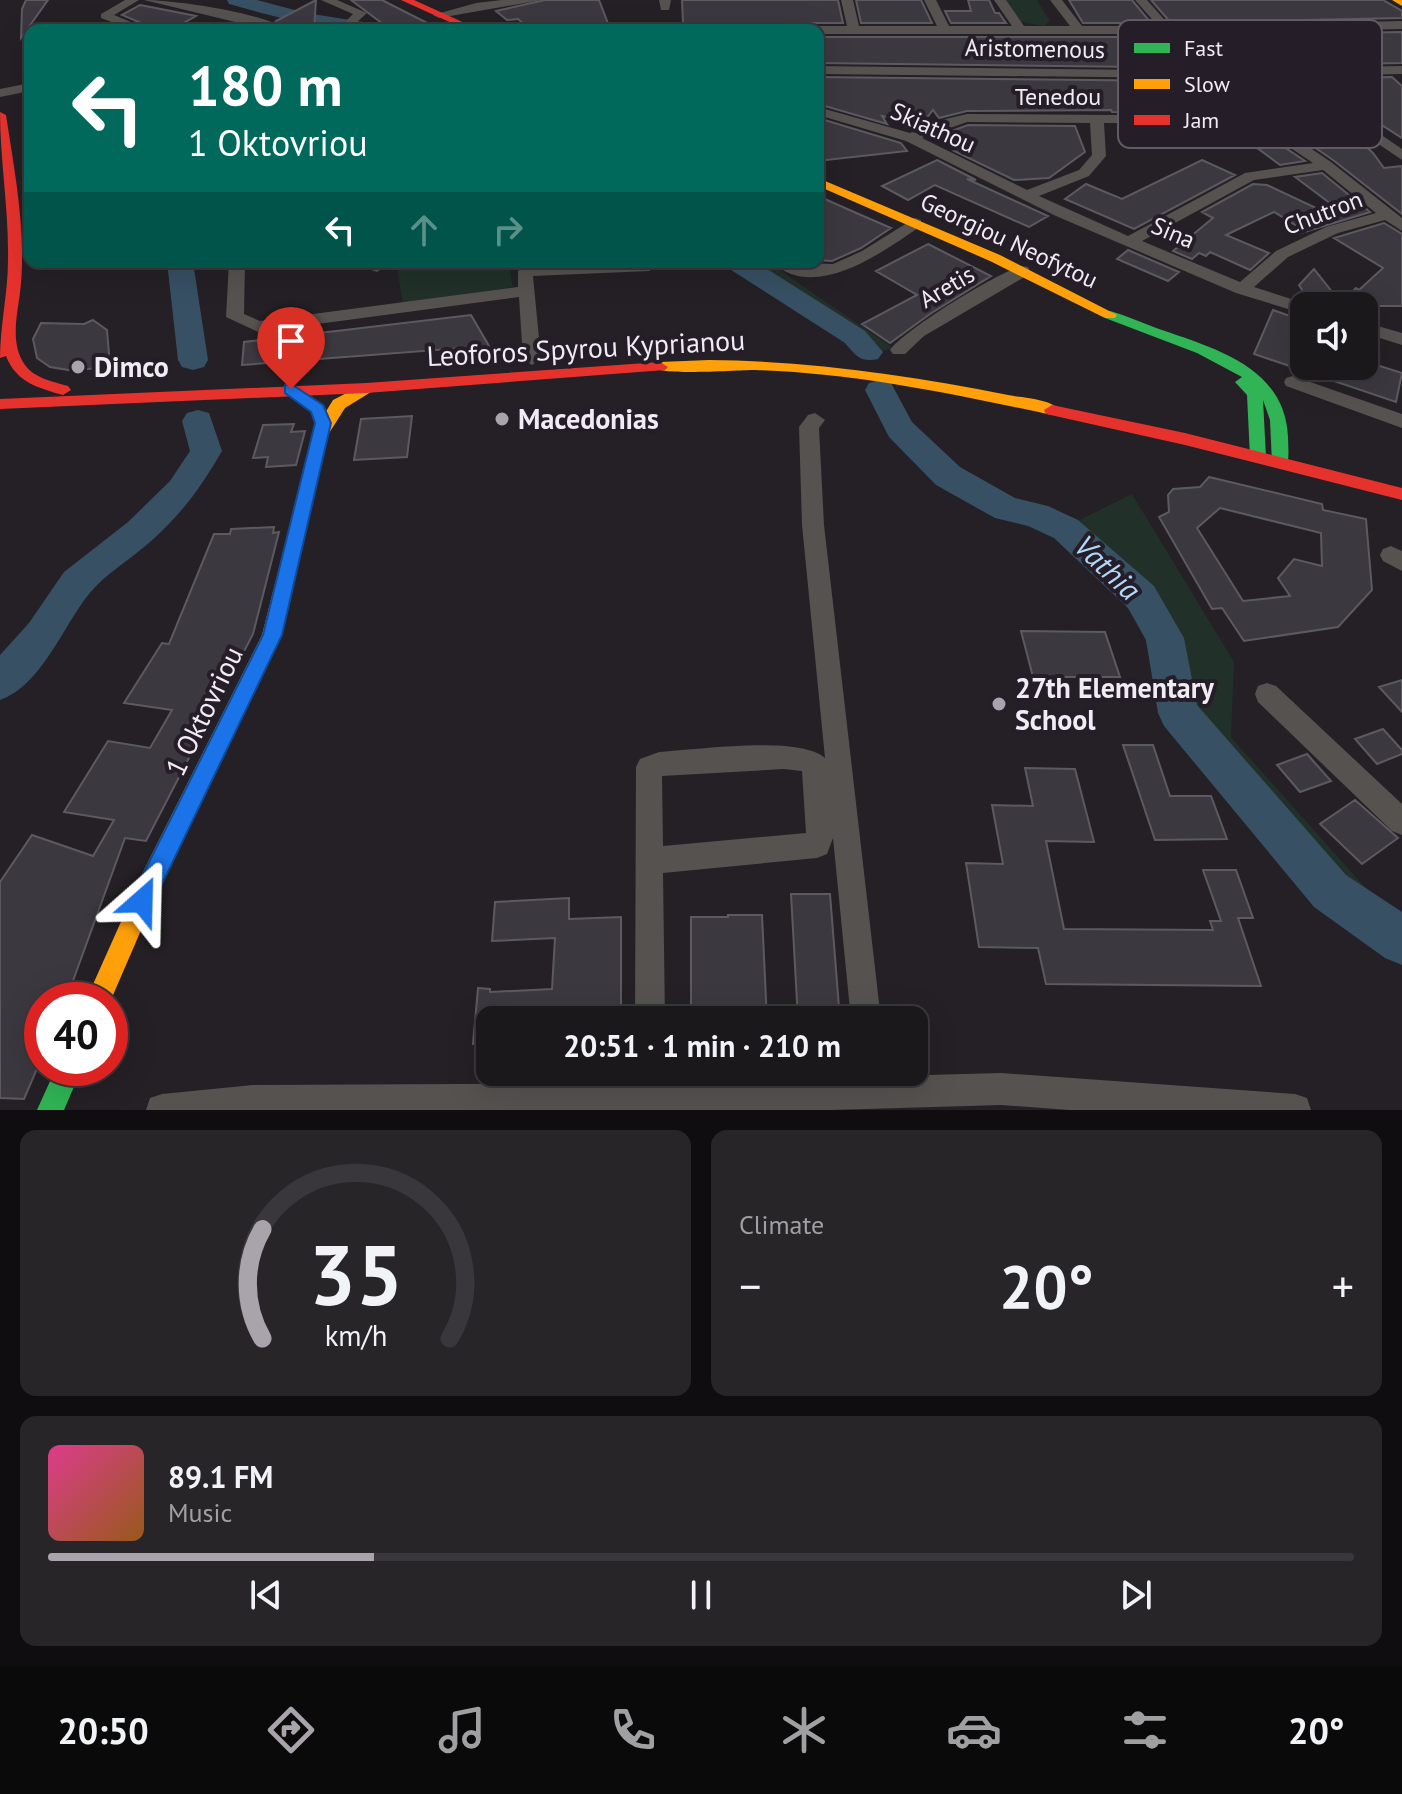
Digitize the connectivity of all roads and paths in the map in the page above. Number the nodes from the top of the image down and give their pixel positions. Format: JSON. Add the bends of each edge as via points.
{"nodes":[{"id":1,"x":133,"y":0,"type":"edge"},
{"id":2,"x":150,"y":0,"type":"edge"},
{"id":3,"x":327,"y":0,"type":"edge"},
{"id":4,"x":406,"y":0,"type":"edge"},
{"id":5,"x":536,"y":0,"type":"edge"},
{"id":6,"x":1000,"y":0,"type":"edge"},
{"id":7,"x":1056,"y":0,"type":"edge"},
{"id":8,"x":1141,"y":0,"type":"edge"},
{"id":9,"x":521,"y":1,"type":"edge"},
{"id":10,"x":932,"y":3,"type":"edge"},
{"id":11,"x":848,"y":5,"type":"edge"},
{"id":12,"x":439,"y":15,"type":"junction"},
{"id":13,"x":1158,"y":20,"type":"edge"},
{"id":14,"x":352,"y":21,"type":"dead end"},
{"id":15,"x":127,"y":24,"type":"edge"},
{"id":16,"x":260,"y":24,"type":"edge"},
{"id":17,"x":461,"y":24,"type":"edge"},
{"id":18,"x":1382,"y":25,"type":"edge"},
{"id":19,"x":1402,"y":25,"type":"edge"},
{"id":20,"x":824,"y":29,"type":"edge"},
{"id":21,"x":854,"y":29,"type":"junction"},
{"id":22,"x":1078,"y":29,"type":"junction"},
{"id":23,"x":945,"y":30,"type":"junction"},
{"id":24,"x":1020,"y":30,"type":"junction"},
{"id":25,"x":1118,"y":30,"type":"edge"},
{"id":26,"x":824,"y":70,"type":"edge"},
{"id":27,"x":1118,"y":71,"type":"edge"},
{"id":28,"x":1382,"y":71,"type":"edge"},
{"id":29,"x":1402,"y":82,"type":"edge"},
{"id":30,"x":24,"y":88,"type":"edge"},
{"id":31,"x":0,"y":93,"type":"edge"},
{"id":32,"x":824,"y":112,"type":"edge"},
{"id":33,"x":0,"y":115,"type":"edge"},
{"id":34,"x":1097,"y":119,"type":"junction"},
{"id":35,"x":1118,"y":119,"type":"edge"},
{"id":36,"x":911,"y":138,"type":"junction"},
{"id":37,"x":1382,"y":142,"type":"edge"},
{"id":38,"x":1300,"y":148,"type":"edge"},
{"id":39,"x":1402,"y":156,"type":"edge"},
{"id":40,"x":1326,"y":165,"type":"junction"},
{"id":41,"x":824,"y":185,"type":"edge"},
{"id":42,"x":1026,"y":196,"type":"junction"},
{"id":43,"x":1387,"y":215,"type":"junction"},
{"id":44,"x":915,"y":223,"type":"junction"},
{"id":45,"x":1402,"y":226,"type":"edge"},
{"id":46,"x":1130,"y":241,"type":"junction"},
{"id":47,"x":237,"y":268,"type":"edge"},
{"id":48,"x":526,"y":268,"type":"edge"},
{"id":49,"x":799,"y":268,"type":"edge"},
{"id":50,"x":1022,"y":271,"type":"junction"},
{"id":51,"x":1242,"y":289,"type":"junction"},
{"id":52,"x":526,"y":291,"type":"junction"},
{"id":53,"x":1290,"y":304,"type":"edge"},
{"id":54,"x":9,"y":329,"type":"junction"},
{"id":55,"x":1378,"y":331,"type":"edge"},
{"id":56,"x":1402,"y":339,"type":"edge"},
{"id":57,"x":1179,"y":345,"type":"junction"},
{"id":58,"x":899,"y":350,"type":"dead end"},
{"id":59,"x":0,"y":353,"type":"edge"},
{"id":60,"x":532,"y":359,"type":"junction"},
{"id":61,"x":1293,"y":382,"type":"dead end"},
{"id":62,"x":212,"y":387,"type":"junction"},
{"id":63,"x":366,"y":388,"type":"junction"},
{"id":64,"x":183,"y":389,"type":"junction"},
{"id":65,"x":291,"y":389,"type":"junction"},
{"id":66,"x":63,"y":390,"type":"junction"},
{"id":67,"x":0,"y":395,"type":"edge"},
{"id":68,"x":85,"y":402,"type":"junction"},
{"id":69,"x":0,"y":404,"type":"edge"},
{"id":70,"x":815,"y":420,"type":"dead end"},
{"id":71,"x":10,"y":421,"type":"dead end"},
{"id":72,"x":1402,"y":421,"type":"edge"},
{"id":73,"x":320,"y":434,"type":"junction"},
{"id":74,"x":1257,"y":437,"type":"junction"},
{"id":75,"x":1287,"y":444,"type":"junction"},
{"id":76,"x":1258,"y":457,"type":"junction"},
{"id":77,"x":1280,"y":463,"type":"junction"},
{"id":78,"x":1402,"y":494,"type":"edge"},
{"id":79,"x":1267,"y":694,"type":"dead end"},
{"id":80,"x":1402,"y":822,"type":"edge"},
{"id":81,"x":651,"y":861,"type":"junction"},
{"id":82,"x":106,"y":982,"type":"edge"},
{"id":83,"x":650,"y":1006,"type":"edge"},
{"id":84,"x":865,"y":1006,"type":"edge"},
{"id":85,"x":928,"y":1085,"type":"edge"},
{"id":86,"x":61,"y":1086,"type":"edge"},
{"id":87,"x":649,"y":1086,"type":"edge"},
{"id":88,"x":309,"y":1106,"type":"edge"},
{"id":89,"x":50,"y":1110,"type":"edge"},
{"id":90,"x":162,"y":1110,"type":"edge"},
{"id":91,"x":1295,"y":1110,"type":"edge"}],
"edges":[{"from":1,"to":15,"type":"street","via":[[105,16]]},
{"from":2,"to":16,"type":"street"},
{"from":3,"to":14,"type":"street","via":[[361,13]]},
{"from":4,"to":12,"type":"main road"},
{"from":5,"to":9,"type":"street"},
{"from":6,"to":24,"type":"street"},
{"from":7,"to":22,"type":"street"},
{"from":8,"to":13,"type":"street"},
{"from":9,"to":12,"type":"street"},
{"from":10,"to":23,"type":"street"},
{"from":11,"to":21,"type":"street"},
{"from":12,"to":17,"type":"main road"},
{"from":18,"to":19,"type":"street"},
{"from":20,"to":21,"type":"street"},
{"from":21,"to":23,"type":"street","via":[[894,37]]},
{"from":22,"to":24,"type":"street"},
{"from":22,"to":25,"type":"street"},
{"from":23,"to":24,"type":"street"},
{"from":26,"to":27,"type":"street","name":"Aristomenous","via":[[905,63]]},
{"from":28,"to":29,"type":"street"},
{"from":30,"to":31,"type":"street"},
{"from":32,"to":36,"type":"street","name":"Skiathou"},
{"from":33,"to":54,"type":"main road","via":[[19,256]]},
{"from":34,"to":35,"type":"street","name":"Tenedou"},
{"from":34,"to":36,"type":"street","name":"Tenedou","via":[[967,118]]},
{"from":34,"to":42,"type":"street","via":[[1099,156],[1084,173]]},
{"from":36,"to":42,"type":"street","name":"Skiathou"},
{"from":37,"to":39,"type":"street"},
{"from":38,"to":40,"type":"street"},
{"from":40,"to":43,"type":"street"},
{"from":40,"to":46,"type":"street","via":[[1250,176]]},
{"from":41,"to":44,"type":"main road","name":"Georgiou Neofytou"},
{"from":42,"to":46,"type":"street","name":"Sina"},
{"from":43,"to":45,"type":"street"},
{"from":43,"to":51,"type":"street","name":"Chutron","via":[[1332,230],[1282,254]]},
{"from":44,"to":49,"type":"street","via":[[843,269],[815,273]]},
{"from":44,"to":50,"type":"main road","name":"Georgiou Neofytou"},
{"from":46,"to":51,"type":"street","name":"Sina"},
{"from":47,"to":52,"type":"street","via":[[235,317],[258,327]]},
{"from":48,"to":52,"type":"street"},
{"from":50,"to":57,"type":"main road","name":"Georgiou Neofytou"},
{"from":50,"to":58,"type":"street","name":"Aretis","via":[[918,332]]},
{"from":51,"to":53,"type":"street","name":"Sina"},
{"from":52,"to":60,"type":"street"},
{"from":54,"to":59,"type":"main road"},
{"from":54,"to":66,"type":"main road","via":[[17,372]]},
{"from":55,"to":56,"type":"street"},
{"from":57,"to":74,"type":"main road","name":"Georgiou Neofytou","via":[[1243,381],[1255,394]]},
{"from":57,"to":75,"type":"main road","name":"Georgiou Neofytou","via":[[1226,361],[1263,385]]},
{"from":60,"to":62,"type":"main road","name":"Leoforos Spyrou Kyprianou"},
{"from":60,"to":74,"type":"main road","name":"Leoforos Spyrou Kyprianou","via":[[720,352],[876,365],[1018,387]]},
{"from":61,"to":72,"type":"street"},
{"from":62,"to":64,"type":"main road","name":"Leoforos Spyrou Kyprianou"},
{"from":62,"to":65,"type":"main road","name":"Leoforos Spyrou Kyprianou"},
{"from":63,"to":65,"type":"main road","name":"Leoforos Spyrou Kyprianou"},
{"from":63,"to":73,"type":"main road","name":"1 Oktovriou","via":[[339,404]]},
{"from":63,"to":76,"type":"main road","name":"Leoforos Spyrou Kyprianou","via":[[668,366],[844,372],[953,388]]},
{"from":64,"to":66,"type":"main road","name":"Leoforos Spyrou Kyprianou"},
{"from":64,"to":68,"type":"main road","name":"Leoforos Spyrou Kyprianou"},
{"from":65,"to":73,"type":"main road","via":[[318,409]]},
{"from":66,"to":67,"type":"main road","name":"Leoforos Spyrou Kyprianou"},
{"from":68,"to":69,"type":"main road","name":"Leoforos Spyrou Kyprianou"},
{"from":68,"to":71,"type":"main road"},
{"from":70,"to":84,"type":"street","via":[[809,427],[813,525]]},
{"from":73,"to":82,"type":"main road","name":"1 Oktovriou","via":[[272,635]]},
{"from":74,"to":75,"type":"main road","name":"Leoforos Spyrou Kyprianou"},
{"from":74,"to":76,"type":"main road","name":"Georgiou Neofytou"},
{"from":75,"to":77,"type":"main road","name":"Georgiou Neofytou"},
{"from":76,"to":77,"type":"main road","name":"Leoforos Spyrou Kyprianou"},
{"from":77,"to":78,"type":"main road","name":"Leoforos Spyrou Kyprianou"},
{"from":79,"to":80,"type":"street"},
{"from":81,"to":81,"type":"street","via":[[651,765],[784,757],[815,765],[817,845]]},
{"from":81,"to":83,"type":"street"},
{"from":85,"to":91,"type":"street"},
{"from":86,"to":89,"type":"main road"},
{"from":87,"to":88,"type":"street"},
{"from":88,"to":90,"type":"street","via":[[253,1101]]}]}
